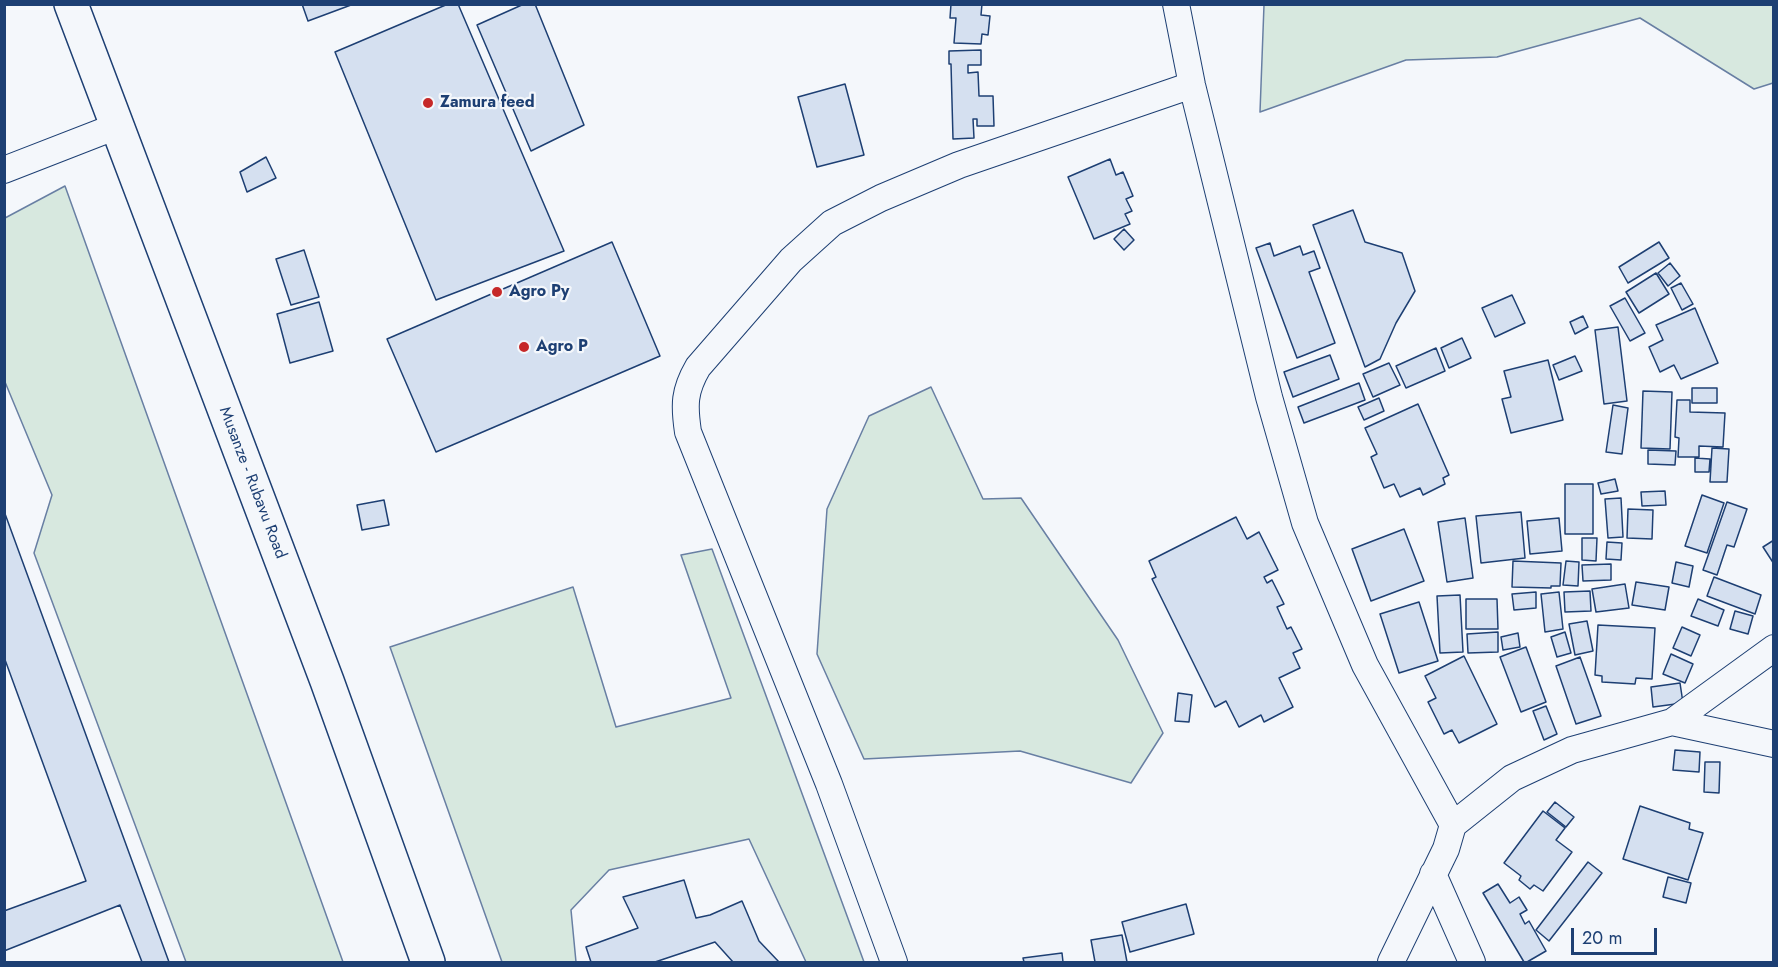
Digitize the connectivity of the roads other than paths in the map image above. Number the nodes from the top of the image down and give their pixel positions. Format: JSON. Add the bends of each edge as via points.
{"nodes":[{"id":1,"x":71,"y":4,"type":"edge"},
{"id":2,"x":1176,"y":4,"type":"edge"},
{"id":3,"x":1192,"y":85,"type":"junction"},
{"id":4,"x":117,"y":126,"type":"junction"},
{"id":5,"x":4,"y":170,"type":"edge"},
{"id":6,"x":1773,"y":648,"type":"edge"},
{"id":7,"x":1672,"y":722,"type":"junction"},
{"id":8,"x":1773,"y":744,"type":"edge"},
{"id":9,"x":1453,"y":825,"type":"junction"},
{"id":10,"x":1433,"y":874,"type":"junction"},
{"id":11,"x":428,"y":963,"type":"edge"},
{"id":12,"x":894,"y":963,"type":"edge"},
{"id":13,"x":1391,"y":963,"type":"edge"},
{"id":14,"x":1472,"y":963,"type":"edge"}],
"edges":[{"from":1,"to":4,"type":"highway","name":"Musanze - Rubavu Road"},
{"from":2,"to":3,"type":"street"},
{"from":3,"to":9,"type":"street","via":[[1269,397],[1305,523],[1365,665]]},
{"from":3,"to":12,"type":"street","via":[[958,165],[832,223],[790,260],[689,382],[688,432],[829,784]]},
{"from":4,"to":5,"type":"street"},
{"from":4,"to":11,"type":"highway","name":"Musanze - Rubavu Road","via":[[327,681]]},
{"from":6,"to":7,"type":"street"},
{"from":7,"to":8,"type":"street"},
{"from":7,"to":9,"type":"street","via":[[1562,754],[1512,778]]},
{"from":9,"to":10,"type":"street"},
{"from":10,"to":13,"type":"street"},
{"from":10,"to":14,"type":"street"}]}
